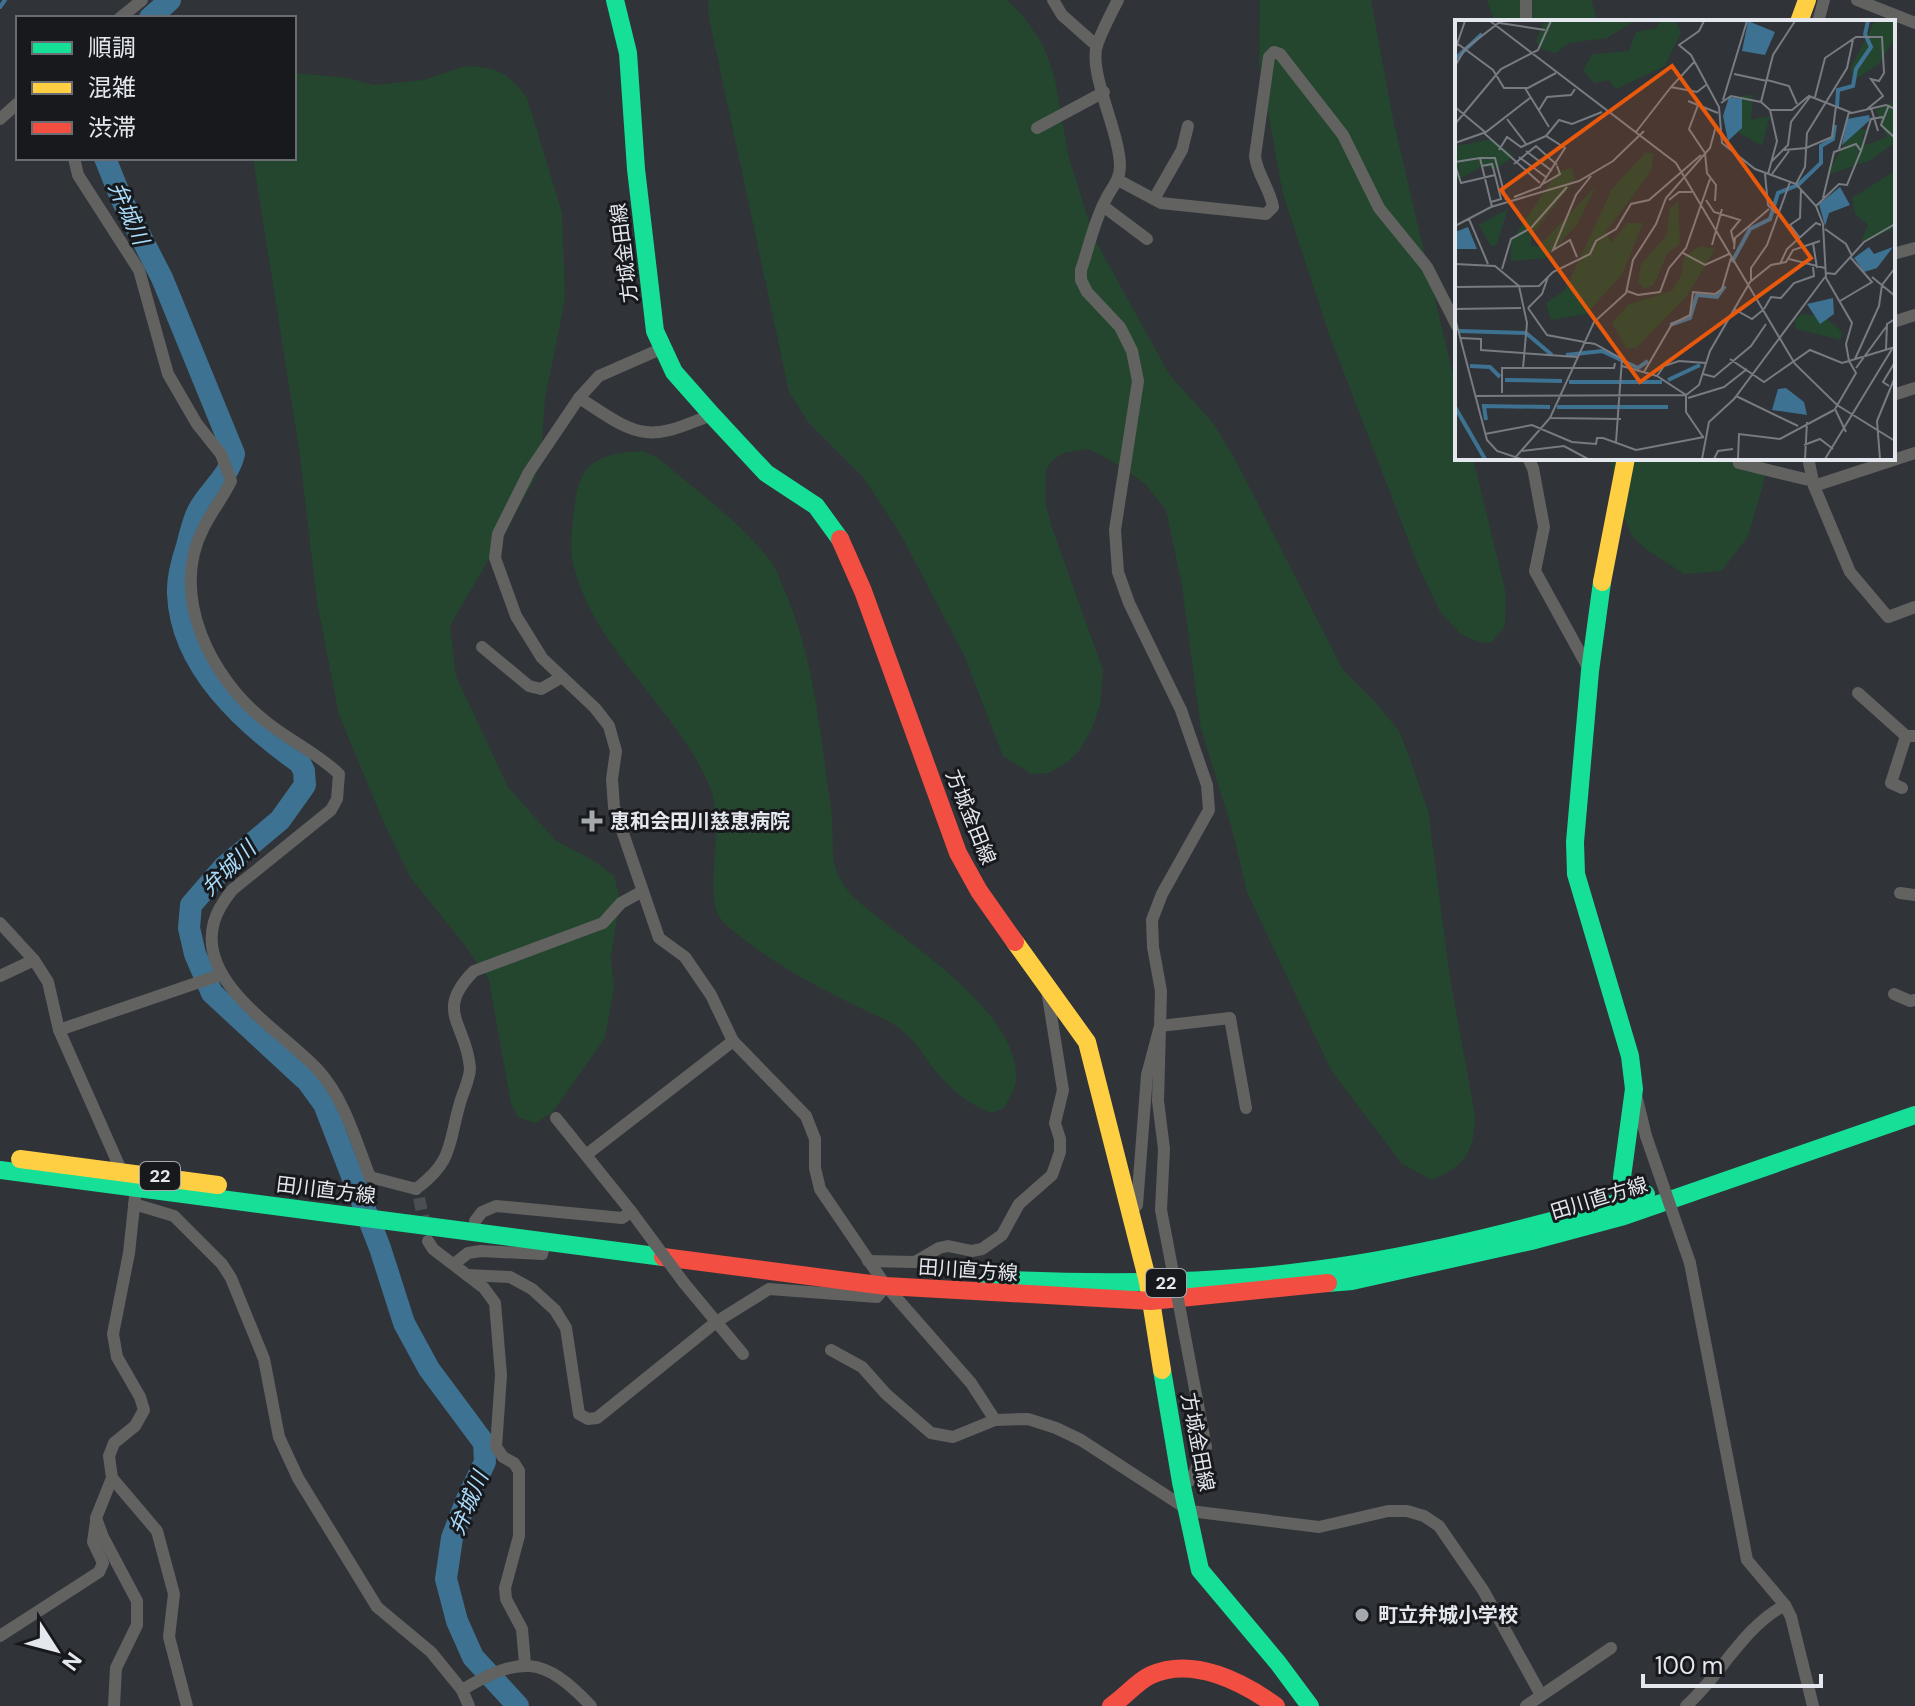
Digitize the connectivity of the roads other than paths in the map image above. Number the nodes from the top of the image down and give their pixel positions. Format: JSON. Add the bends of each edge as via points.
{"nodes":[{"id":1,"x":142,"y":0,"type":"edge"},
{"id":2,"x":615,"y":0,"type":"edge"},
{"id":3,"x":1053,"y":0,"type":"edge"},
{"id":4,"x":1118,"y":0,"type":"edge"},
{"id":5,"x":1807,"y":0,"type":"edge"},
{"id":6,"x":1824,"y":0,"type":"edge"},
{"id":7,"x":1857,"y":0,"type":"edge"},
{"id":8,"x":122,"y":16,"type":"edge"},
{"id":9,"x":1800,"y":20,"type":"edge"},
{"id":10,"x":1819,"y":20,"type":"edge"},
{"id":11,"x":1915,"y":23,"type":"edge"},
{"id":12,"x":1097,"y":46,"type":"junction"},
{"id":13,"x":1104,"y":92,"type":"junction"},
{"id":14,"x":16,"y":105,"type":"edge"},
{"id":15,"x":0,"y":119,"type":"edge"},
{"id":16,"x":1188,"y":126,"type":"dead end"},
{"id":17,"x":1037,"y":128,"type":"dead end"},
{"id":18,"x":74,"y":160,"type":"edge"},
{"id":19,"x":1118,"y":180,"type":"junction"},
{"id":20,"x":1154,"y":199,"type":"junction"},
{"id":21,"x":1103,"y":206,"type":"junction"},
{"id":22,"x":1147,"y":239,"type":"dead end"},
{"id":23,"x":1915,"y":248,"type":"edge"},
{"id":24,"x":1895,"y":253,"type":"edge"},
{"id":25,"x":1915,"y":315,"type":"edge"},
{"id":26,"x":1895,"y":321,"type":"edge"},
{"id":27,"x":1455,"y":322,"type":"edge"},
{"id":28,"x":663,"y":348,"type":"junction"},
{"id":29,"x":1915,"y":388,"type":"edge"},
{"id":30,"x":1895,"y":394,"type":"edge"},
{"id":31,"x":579,"y":398,"type":"junction"},
{"id":32,"x":712,"y":415,"type":"junction"},
{"id":33,"x":1915,"y":453,"type":"edge"},
{"id":34,"x":1895,"y":459,"type":"edge"},
{"id":35,"x":1529,"y":460,"type":"edge"},
{"id":36,"x":1626,"y":460,"type":"edge"},
{"id":37,"x":1738,"y":460,"type":"edge"},
{"id":38,"x":1808,"y":460,"type":"edge"},
{"id":39,"x":1891,"y":460,"type":"edge"},
{"id":40,"x":1813,"y":483,"type":"junction"},
{"id":41,"x":1915,"y":607,"type":"edge"},
{"id":42,"x":482,"y":647,"type":"dead end"},
{"id":43,"x":1590,"y":671,"type":"junction"},
{"id":44,"x":562,"y":677,"type":"junction"},
{"id":45,"x":1858,"y":693,"type":"dead end"},
{"id":46,"x":1911,"y":736,"type":"edge"},
{"id":47,"x":1902,"y":788,"type":"dead end"},
{"id":48,"x":641,"y":892,"type":"junction"},
{"id":49,"x":1900,"y":893,"type":"dead end"},
{"id":50,"x":1915,"y":895,"type":"edge"},
{"id":51,"x":0,"y":923,"type":"edge"},
{"id":52,"x":34,"y":960,"type":"junction"},
{"id":53,"x":0,"y":976,"type":"edge"},
{"id":54,"x":218,"y":976,"type":"junction"},
{"id":55,"x":1047,"y":986,"type":"junction"},
{"id":56,"x":1894,"y":994,"type":"dead end"},
{"id":57,"x":1915,"y":1000,"type":"edge"},
{"id":58,"x":1160,"y":1026,"type":"junction"},
{"id":59,"x":59,"y":1030,"type":"junction"},
{"id":60,"x":733,"y":1041,"type":"junction"},
{"id":61,"x":1634,"y":1089,"type":"junction"},
{"id":62,"x":1915,"y":1103,"type":"edge"},
{"id":63,"x":1246,"y":1108,"type":"dead end"},
{"id":64,"x":1915,"y":1115,"type":"edge"},
{"id":65,"x":556,"y":1118,"type":"dead end"},
{"id":66,"x":586,"y":1155,"type":"junction"},
{"id":67,"x":0,"y":1156,"type":"edge"},
{"id":68,"x":0,"y":1170,"type":"edge"},
{"id":69,"x":121,"y":1170,"type":"junction"},
{"id":70,"x":135,"y":1196,"type":"junction"},
{"id":71,"x":318,"y":1204,"type":"junction"},
{"id":72,"x":1624,"y":1208,"type":"junction"},
{"id":73,"x":1130,"y":1212,"type":"junction"},
{"id":74,"x":634,"y":1215,"type":"junction"},
{"id":75,"x":395,"y":1217,"type":"junction"},
{"id":76,"x":475,"y":1221,"type":"junction"},
{"id":77,"x":428,"y":1241,"type":"tunnel mouth"},
{"id":78,"x":545,"y":1242,"type":"junction"},
{"id":79,"x":454,"y":1264,"type":"junction"},
{"id":80,"x":877,"y":1273,"type":"junction"},
{"id":81,"x":467,"y":1275,"type":"junction"},
{"id":82,"x":1150,"y":1292,"type":"junction"},
{"id":83,"x":716,"y":1322,"type":"junction"},
{"id":84,"x":831,"y":1350,"type":"dead end"},
{"id":85,"x":743,"y":1354,"type":"dead end"},
{"id":86,"x":995,"y":1420,"type":"junction"},
{"id":87,"x":112,"y":1478,"type":"junction"},
{"id":88,"x":1182,"y":1485,"type":"junction"},
{"id":89,"x":1190,"y":1511,"type":"junction"},
{"id":90,"x":96,"y":1518,"type":"junction"},
{"id":91,"x":1785,"y":1605,"type":"junction"},
{"id":92,"x":0,"y":1636,"type":"edge"},
{"id":93,"x":1611,"y":1648,"type":"dead end"},
{"id":94,"x":525,"y":1664,"type":"junction"},
{"id":95,"x":462,"y":1690,"type":"junction"},
{"id":96,"x":1541,"y":1695,"type":"junction"},
{"id":97,"x":114,"y":1706,"type":"edge"},
{"id":98,"x":187,"y":1706,"type":"edge"},
{"id":99,"x":469,"y":1706,"type":"edge"},
{"id":100,"x":591,"y":1706,"type":"edge"},
{"id":101,"x":1111,"y":1706,"type":"edge"},
{"id":102,"x":1276,"y":1706,"type":"edge"},
{"id":103,"x":1310,"y":1706,"type":"edge"},
{"id":104,"x":1526,"y":1706,"type":"edge"},
{"id":105,"x":1686,"y":1706,"type":"edge"},
{"id":106,"x":1813,"y":1706,"type":"edge"}],
"edges":[{"from":1,"to":8,"type":"street"},
{"from":2,"to":28,"type":"main road","name":"方城金田線","via":[[628,53],[655,331]]},
{"from":3,"to":12,"type":"street"},
{"from":4,"to":12,"type":"street"},
{"from":5,"to":9,"type":"main road"},
{"from":6,"to":10,"type":"street"},
{"from":7,"to":11,"type":"street"},
{"from":12,"to":13,"type":"street"},
{"from":13,"to":17,"type":"street"},
{"from":13,"to":19,"type":"street","via":[[1118,144]]},
{"from":14,"to":15,"type":"street"},
{"from":16,"to":20,"type":"street","via":[[1182,150]]},
{"from":18,"to":54,"type":"street","via":[[78,175],[139,270],[168,374],[221,454],[231,481],[202,530],[191,571],[194,613],[206,647],[263,720],[339,774],[331,810],[232,890],[222,904],[213,923]]},
{"from":19,"to":20,"type":"street"},
{"from":19,"to":21,"type":"street"},
{"from":20,"to":27,"type":"street","via":[[1266,214],[1273,207],[1255,156],[1269,57],[1280,54],[1343,135],[1379,208],[1427,267]]},
{"from":21,"to":22,"type":"street"},
{"from":21,"to":58,"type":"street","via":[[1081,280],[1120,327],[1138,381],[1115,530],[1118,572],[1181,710],[1207,785],[1209,810],[1152,920]]},
{"from":23,"to":24,"type":"street"},
{"from":25,"to":26,"type":"street"},
{"from":28,"to":31,"type":"street","via":[[599,376]]},
{"from":28,"to":32,"type":"main road","name":"方城金田線","via":[[674,372]]},
{"from":29,"to":30,"type":"street"},
{"from":31,"to":32,"type":"street","via":[[644,432],[667,431]]},
{"from":31,"to":44,"type":"street","via":[[529,472],[498,534],[495,558],[516,616],[542,658]]},
{"from":32,"to":55,"type":"main road","name":"方城金田線","via":[[766,473],[816,506],[837,532],[958,853]]},
{"from":33,"to":34,"type":"street"},
{"from":35,"to":43,"type":"street","via":[[1544,527],[1535,571]]},
{"from":36,"to":43,"type":"main road","via":[[1606,551]]},
{"from":37,"to":40,"type":"street"},
{"from":38,"to":40,"type":"street"},
{"from":39,"to":40,"type":"street"},
{"from":40,"to":41,"type":"street","via":[[1850,572],[1888,617]]},
{"from":42,"to":44,"type":"street","via":[[529,686],[541,689]]},
{"from":43,"to":61,"type":"main road","via":[[1576,874],[1630,1056]]},
{"from":44,"to":48,"type":"street","via":[[609,726],[616,751],[614,807]]},
{"from":45,"to":46,"type":"street"},
{"from":46,"to":47,"type":"street","via":[[1891,783]]},
{"from":48,"to":54,"type":"street","via":[[621,903],[603,923],[474,971],[461,984],[454,996],[455,1018],[470,1070],[449,1152],[418,1193],[370,1177],[339,1100],[320,1072]]},
{"from":48,"to":60,"type":"street","via":[[659,938],[685,957]]},
{"from":49,"to":50,"type":"street"},
{"from":51,"to":52,"type":"street"},
{"from":52,"to":53,"type":"street"},
{"from":52,"to":59,"type":"street","via":[[48,982]]},
{"from":54,"to":59,"type":"street"},
{"from":55,"to":73,"type":"main road","name":"方城金田線","via":[[1087,1042]]},
{"from":55,"to":80,"type":"street","via":[[1063,1090],[1055,1123],[1060,1152],[1052,1175],[1019,1204],[1002,1235],[982,1249],[948,1246]]},
{"from":56,"to":57,"type":"street"},
{"from":58,"to":63,"type":"street","via":[[1230,1018]]},
{"from":58,"to":73,"type":"street","via":[[1147,1075],[1137,1205]]},
{"from":58,"to":88,"type":"street","bridge":true,"via":[[1161,1210],[1206,1447],[1191,1480]]},
{"from":59,"to":69,"type":"street"},
{"from":60,"to":66,"type":"street"},
{"from":60,"to":80,"type":"street","via":[[806,1116],[815,1139],[820,1189]]},
{"from":61,"to":72,"type":"main road","via":[[1622,1177]]},
{"from":61,"to":91,"type":"street","bridge":true,"via":[[1690,1263],[1747,1560]]},
{"from":62,"to":72,"type":"main road","name":"田川直方線","number":"22"},
{"from":64,"to":72,"type":"main road","name":"田川直方線","number":"22"},
{"from":65,"to":66,"type":"street"},
{"from":66,"to":74,"type":"street"},
{"from":67,"to":69,"type":"main road","name":"田川直方線","number":"22"},
{"from":68,"to":70,"type":"main road","name":"田川直方線","number":"22"},
{"from":69,"to":70,"type":"street"},
{"from":69,"to":71,"type":"main road","name":"田川直方線","number":"22"},
{"from":70,"to":71,"type":"main road","name":"田川直方線","number":"22"},
{"from":70,"to":87,"type":"street","via":[[113,1334],[117,1357],[144,1410],[135,1426],[114,1443],[109,1456]]},
{"from":70,"to":95,"type":"street","via":[[174,1216],[222,1264],[264,1359],[279,1437],[298,1478],[377,1607],[431,1652]]},
{"from":71,"to":75,"type":"main road","name":"田川直方線","number":"22"},
{"from":72,"to":82,"type":"main road","name":"田川直方線","number":"22","via":[[1474,1255],[1352,1281]]},
{"from":73,"to":82,"type":"main road","name":"方城金田線"},
{"from":74,"to":76,"type":"street","via":[[496,1206]]},
{"from":74,"to":83,"type":"street","bridge":true},
{"from":75,"to":76,"type":"main road","name":"田川直方線","number":"22"},
{"from":75,"to":78,"type":"main road","name":"田川直方線","number":"22"},
{"from":76,"to":80,"type":"main road","name":"田川直方線","number":"22"},
{"from":77,"to":79,"type":"street"},
{"from":78,"to":79,"type":"street","via":[[542,1254],[481,1251]]},
{"from":78,"to":80,"type":"main road","name":"田川直方線","number":"22"},
{"from":79,"to":81,"type":"street"},
{"from":80,"to":82,"type":"main road","name":"田川直方線","number":"22"},
{"from":80,"to":83,"type":"street","via":[[877,1297],[769,1289]]},
{"from":80,"to":86,"type":"street","via":[[971,1383]]},
{"from":81,"to":83,"type":"street","via":[[510,1277],[555,1310],[566,1328],[579,1414],[588,1419],[597,1418]]},
{"from":81,"to":94,"type":"street","via":[[495,1303],[501,1375],[496,1447],[519,1471],[519,1536],[505,1588],[522,1629]]},
{"from":82,"to":88,"type":"main road","name":"方城金田線"},
{"from":83,"to":85,"type":"street"},
{"from":84,"to":86,"type":"street","via":[[862,1367],[931,1433],[953,1437]]},
{"from":86,"to":89,"type":"street","via":[[1028,1419],[1056,1428]]},
{"from":87,"to":90,"type":"street"},
{"from":87,"to":98,"type":"street","via":[[157,1531],[174,1594],[169,1637]]},
{"from":88,"to":89,"type":"main road","name":"方城金田線"},
{"from":89,"to":96,"type":"street","via":[[1319,1527],[1388,1511],[1424,1516],[1439,1526],[1483,1590]]},
{"from":89,"to":103,"type":"main road","name":"方城金田線","via":[[1200,1570]]},
{"from":90,"to":92,"type":"street","via":[[93,1542],[103,1563],[99,1572]]},
{"from":90,"to":97,"type":"street","via":[[137,1601],[137,1625],[116,1668]]},
{"from":91,"to":105,"type":"street","via":[[1770,1613]]},
{"from":91,"to":106,"type":"street"},
{"from":93,"to":96,"type":"street"},
{"from":94,"to":95,"type":"street","via":[[507,1667]]},
{"from":94,"to":100,"type":"street","via":[[553,1673]]},
{"from":95,"to":99,"type":"street"},
{"from":96,"to":104,"type":"street"},
{"from":101,"to":102,"type":"main road","via":[[1153,1673],[1175,1669],[1232,1680]]}]}
